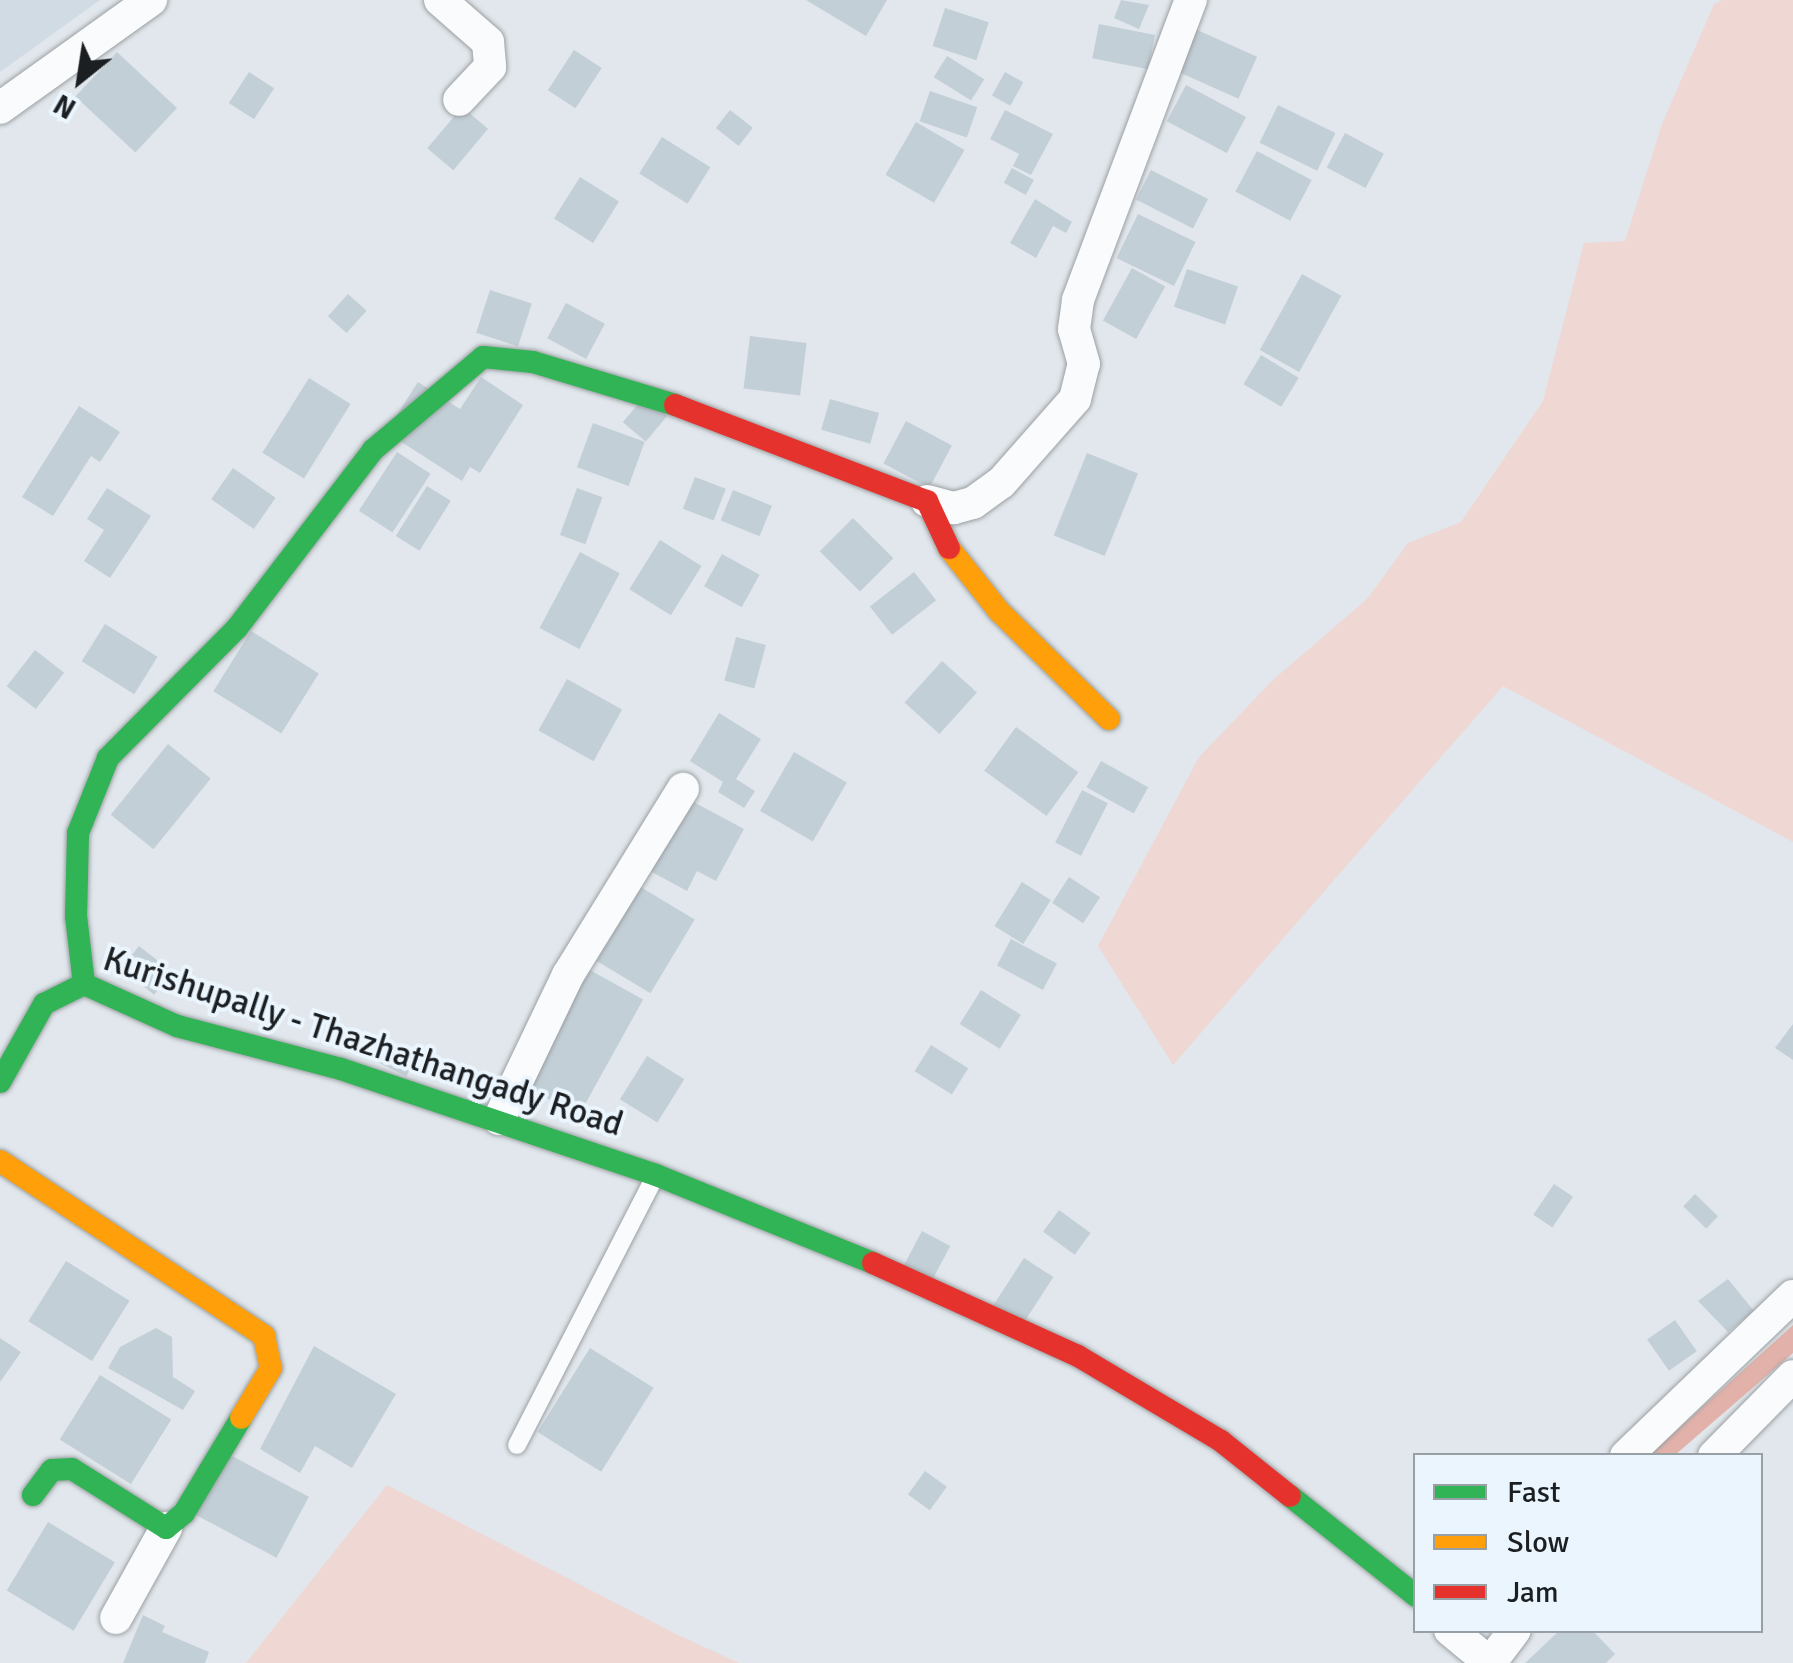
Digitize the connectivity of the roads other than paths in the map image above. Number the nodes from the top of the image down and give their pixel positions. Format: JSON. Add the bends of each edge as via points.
{"nodes":[{"id":1,"x":440,"y":0,"type":"edge"},
{"id":2,"x":1191,"y":0,"type":"edge"},
{"id":3,"x":140,"y":3,"type":"edge"},
{"id":4,"x":459,"y":100,"type":"dead end"},
{"id":5,"x":0,"y":108,"type":"edge"},
{"id":6,"x":927,"y":502,"type":"junction"},
{"id":7,"x":1109,"y":719,"type":"dead end"},
{"id":8,"x":683,"y":789,"type":"dead end"},
{"id":9,"x":84,"y":984,"type":"junction"},
{"id":10,"x":0,"y":1082,"type":"edge"},
{"id":11,"x":499,"y":1118,"type":"junction"},
{"id":12,"x":0,"y":1161,"type":"edge"},
{"id":13,"x":656,"y":1175,"type":"junction"},
{"id":14,"x":1793,"y":1296,"type":"edge"},
{"id":15,"x":1793,"y":1376,"type":"edge"},
{"id":16,"x":517,"y":1445,"type":"dead end"},
{"id":17,"x":1629,"y":1453,"type":"edge"},
{"id":18,"x":1717,"y":1453,"type":"edge"},
{"id":19,"x":33,"y":1495,"type":"dead end"},
{"id":20,"x":166,"y":1528,"type":"junction"},
{"id":21,"x":1413,"y":1594,"type":"edge"},
{"id":22,"x":116,"y":1618,"type":"dead end"},
{"id":23,"x":1509,"y":1633,"type":"edge"},
{"id":24,"x":1476,"y":1651,"type":"edge"}],
"edges":[{"from":1,"to":4,"type":"street","via":[[488,42],[490,67]]},
{"from":2,"to":6,"type":"street","via":[[1078,300],[1074,329],[1084,364],[1075,400],[1001,482],[973,503],[954,508]]},
{"from":3,"to":5,"type":"street"},
{"from":6,"to":7,"type":"street","via":[[945,543],[999,611]]},
{"from":6,"to":9,"type":"street","via":[[634,390],[533,362],[484,357],[374,450],[237,628],[108,758],[78,832],[76,916]]},
{"from":8,"to":11,"type":"street","via":[[568,975]]},
{"from":9,"to":10,"type":"street","name":"Kurishupally - Thazhathangady Road","via":[[44,1004]]},
{"from":9,"to":11,"type":"street","name":"Kurishupally - Thazhathangady Road","via":[[177,1026]]},
{"from":11,"to":13,"type":"street","name":"Kurishupally - Thazhathangady Road"},
{"from":12,"to":20,"type":"street","via":[[264,1336],[271,1368],[184,1513]]},
{"from":13,"to":16,"type":"lane"},
{"from":13,"to":21,"type":"street","name":"Kurishupally - Thazhathangady Road","via":[[819,1238],[1078,1356],[1222,1442]]},
{"from":14,"to":17,"type":"street"},
{"from":15,"to":18,"type":"street"},
{"from":19,"to":20,"type":"street","via":[[52,1470],[72,1469]]},
{"from":20,"to":22,"type":"street"},
{"from":23,"to":24,"type":"street"}]}
